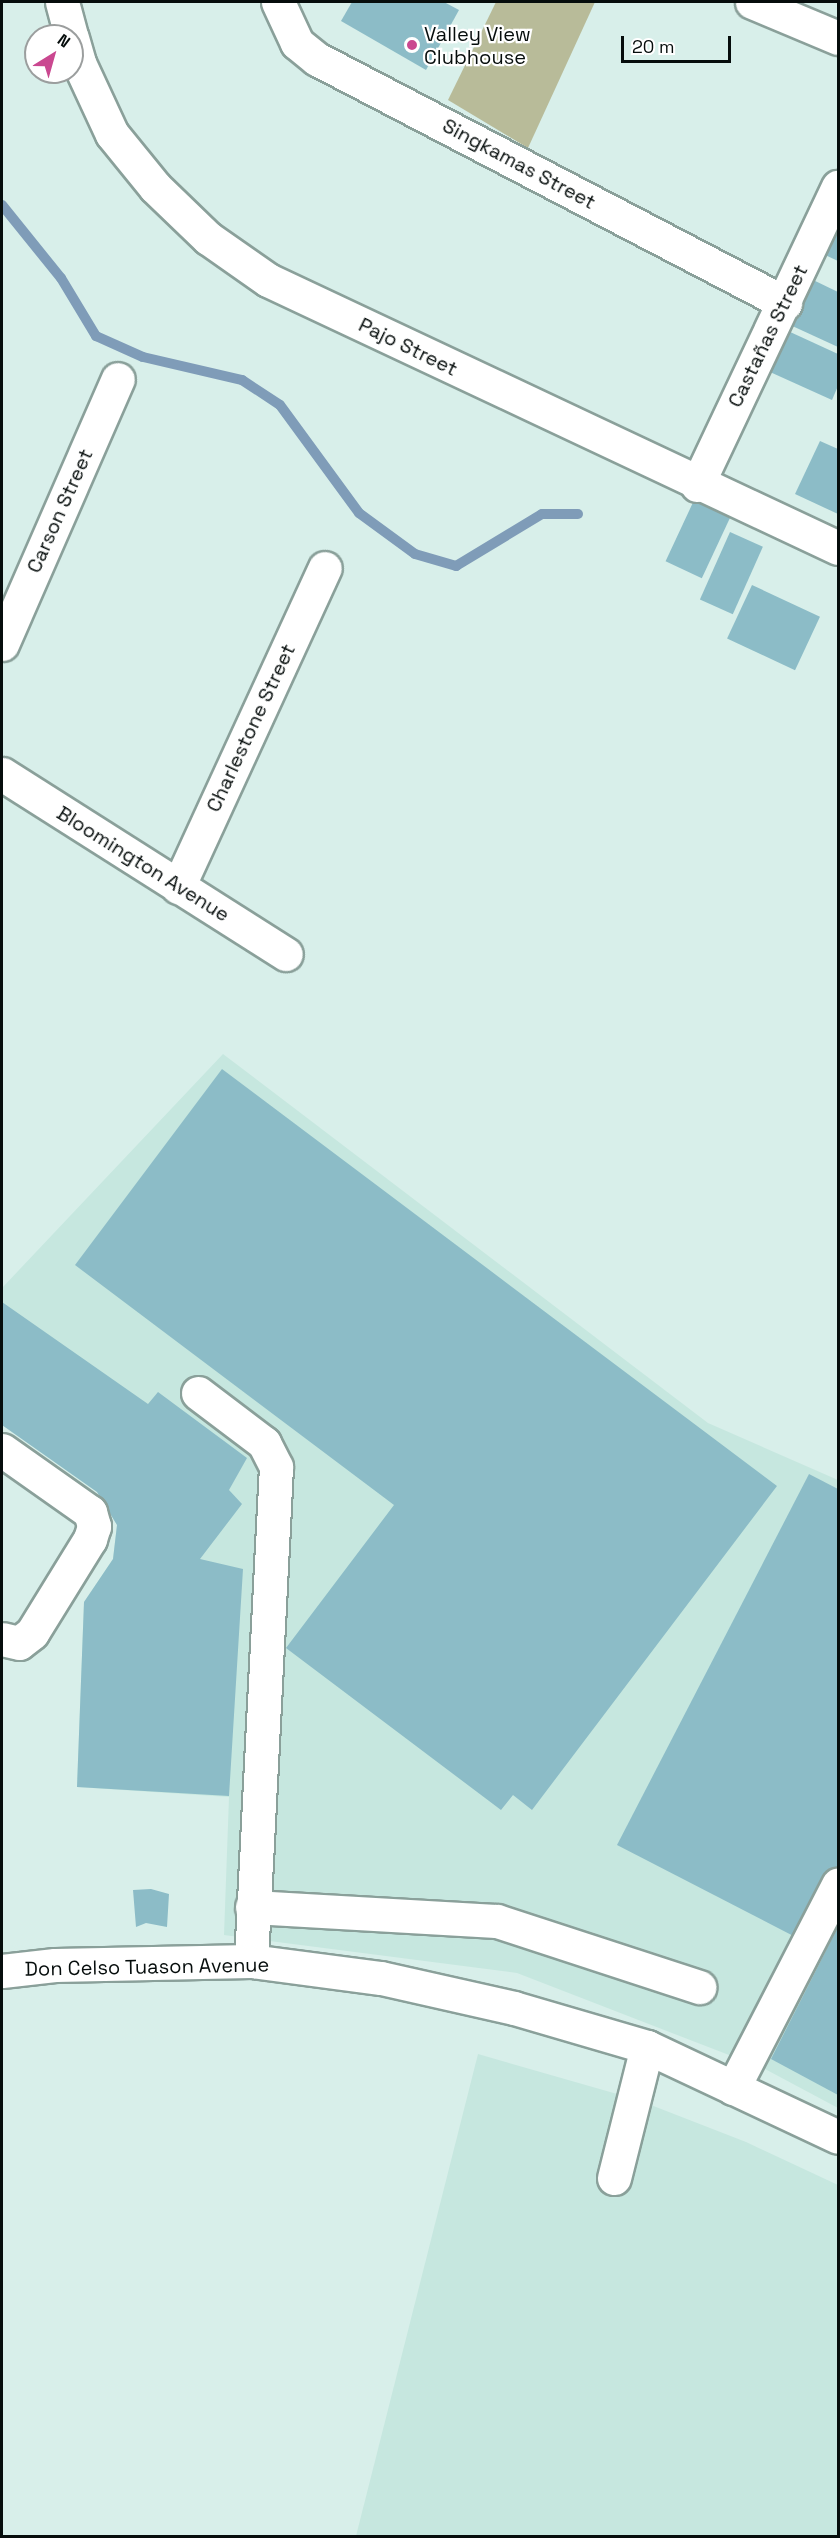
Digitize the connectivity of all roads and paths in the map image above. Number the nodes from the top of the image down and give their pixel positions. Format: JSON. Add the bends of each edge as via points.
{"nodes":[{"id":1,"x":62,"y":2,"type":"edge"},
{"id":2,"x":278,"y":2,"type":"edge"},
{"id":3,"x":752,"y":2,"type":"edge"},
{"id":4,"x":68,"y":24,"type":"edge"},
{"id":5,"x":838,"y":38,"type":"edge"},
{"id":6,"x":84,"y":74,"type":"edge"},
{"id":7,"x":838,"y":187,"type":"edge"},
{"id":8,"x":785,"y":303,"type":"junction"},
{"id":9,"x":118,"y":379,"type":"dead end"},
{"id":10,"x":697,"y":485,"type":"junction"},
{"id":11,"x":838,"y":548,"type":"edge"},
{"id":12,"x":325,"y":568,"type":"dead end"},
{"id":13,"x":2,"y":644,"type":"edge"},
{"id":14,"x":2,"y":774,"type":"edge"},
{"id":15,"x":178,"y":887,"type":"junction"},
{"id":16,"x":286,"y":954,"type":"dead end"},
{"id":17,"x":198,"y":1394,"type":"dead end"},
{"id":18,"x":2,"y":1450,"type":"edge"},
{"id":19,"x":2,"y":1639,"type":"edge"},
{"id":20,"x":838,"y":1886,"type":"edge"},
{"id":21,"x":252,"y":1907,"type":"junction"},
{"id":22,"x":251,"y":1960,"type":"junction"},
{"id":23,"x":2,"y":1971,"type":"edge"},
{"id":24,"x":699,"y":1987,"type":"dead end"},
{"id":25,"x":647,"y":2047,"type":"junction"},
{"id":26,"x":733,"y":2088,"type":"junction"},
{"id":27,"x":838,"y":2137,"type":"edge"},
{"id":28,"x":614,"y":2178,"type":"dead end"}],
"edges":[{"from":1,"to":4,"type":"street","name":"Pajo Street"},
{"from":2,"to":8,"type":"street","name":"Singkamas Street","via":[[297,43],[317,59]]},
{"from":3,"to":5,"type":"street"},
{"from":6,"to":10,"type":"street","name":"Pajo Street","via":[[112,134],[155,187],[208,238],[268,280]]},
{"from":7,"to":8,"type":"street","name":"Castañas Street"},
{"from":8,"to":10,"type":"street","name":"Castañas Street"},
{"from":9,"to":13,"type":"street","name":"Carson Street"},
{"from":10,"to":11,"type":"street","name":"Pajo Street"},
{"from":12,"to":15,"type":"street","name":"Charlestone Street"},
{"from":14,"to":15,"type":"street","name":"Bloomington Avenue"},
{"from":15,"to":16,"type":"street","name":"Bloomington Avenue"},
{"from":17,"to":21,"type":"street","via":[[264,1443],[276,1467]]},
{"from":18,"to":19,"type":"street","via":[[90,1512],[94,1526],[90,1539],[32,1633],[19,1643]]},
{"from":20,"to":26,"type":"street"},
{"from":21,"to":22,"type":"street"},
{"from":21,"to":24,"type":"street","via":[[497,1921]]},
{"from":22,"to":23,"type":"street","name":"Don Celso Tuason Avenue","via":[[56,1965]]},
{"from":22,"to":25,"type":"street","name":"Don Celso Tuason Avenue","via":[[392,1980],[514,2008]]},
{"from":25,"to":26,"type":"street","name":"Don Celso Tuason Avenue"},
{"from":25,"to":28,"type":"street"},
{"from":26,"to":27,"type":"street","name":"Don Celso Tuason Avenue"}]}
